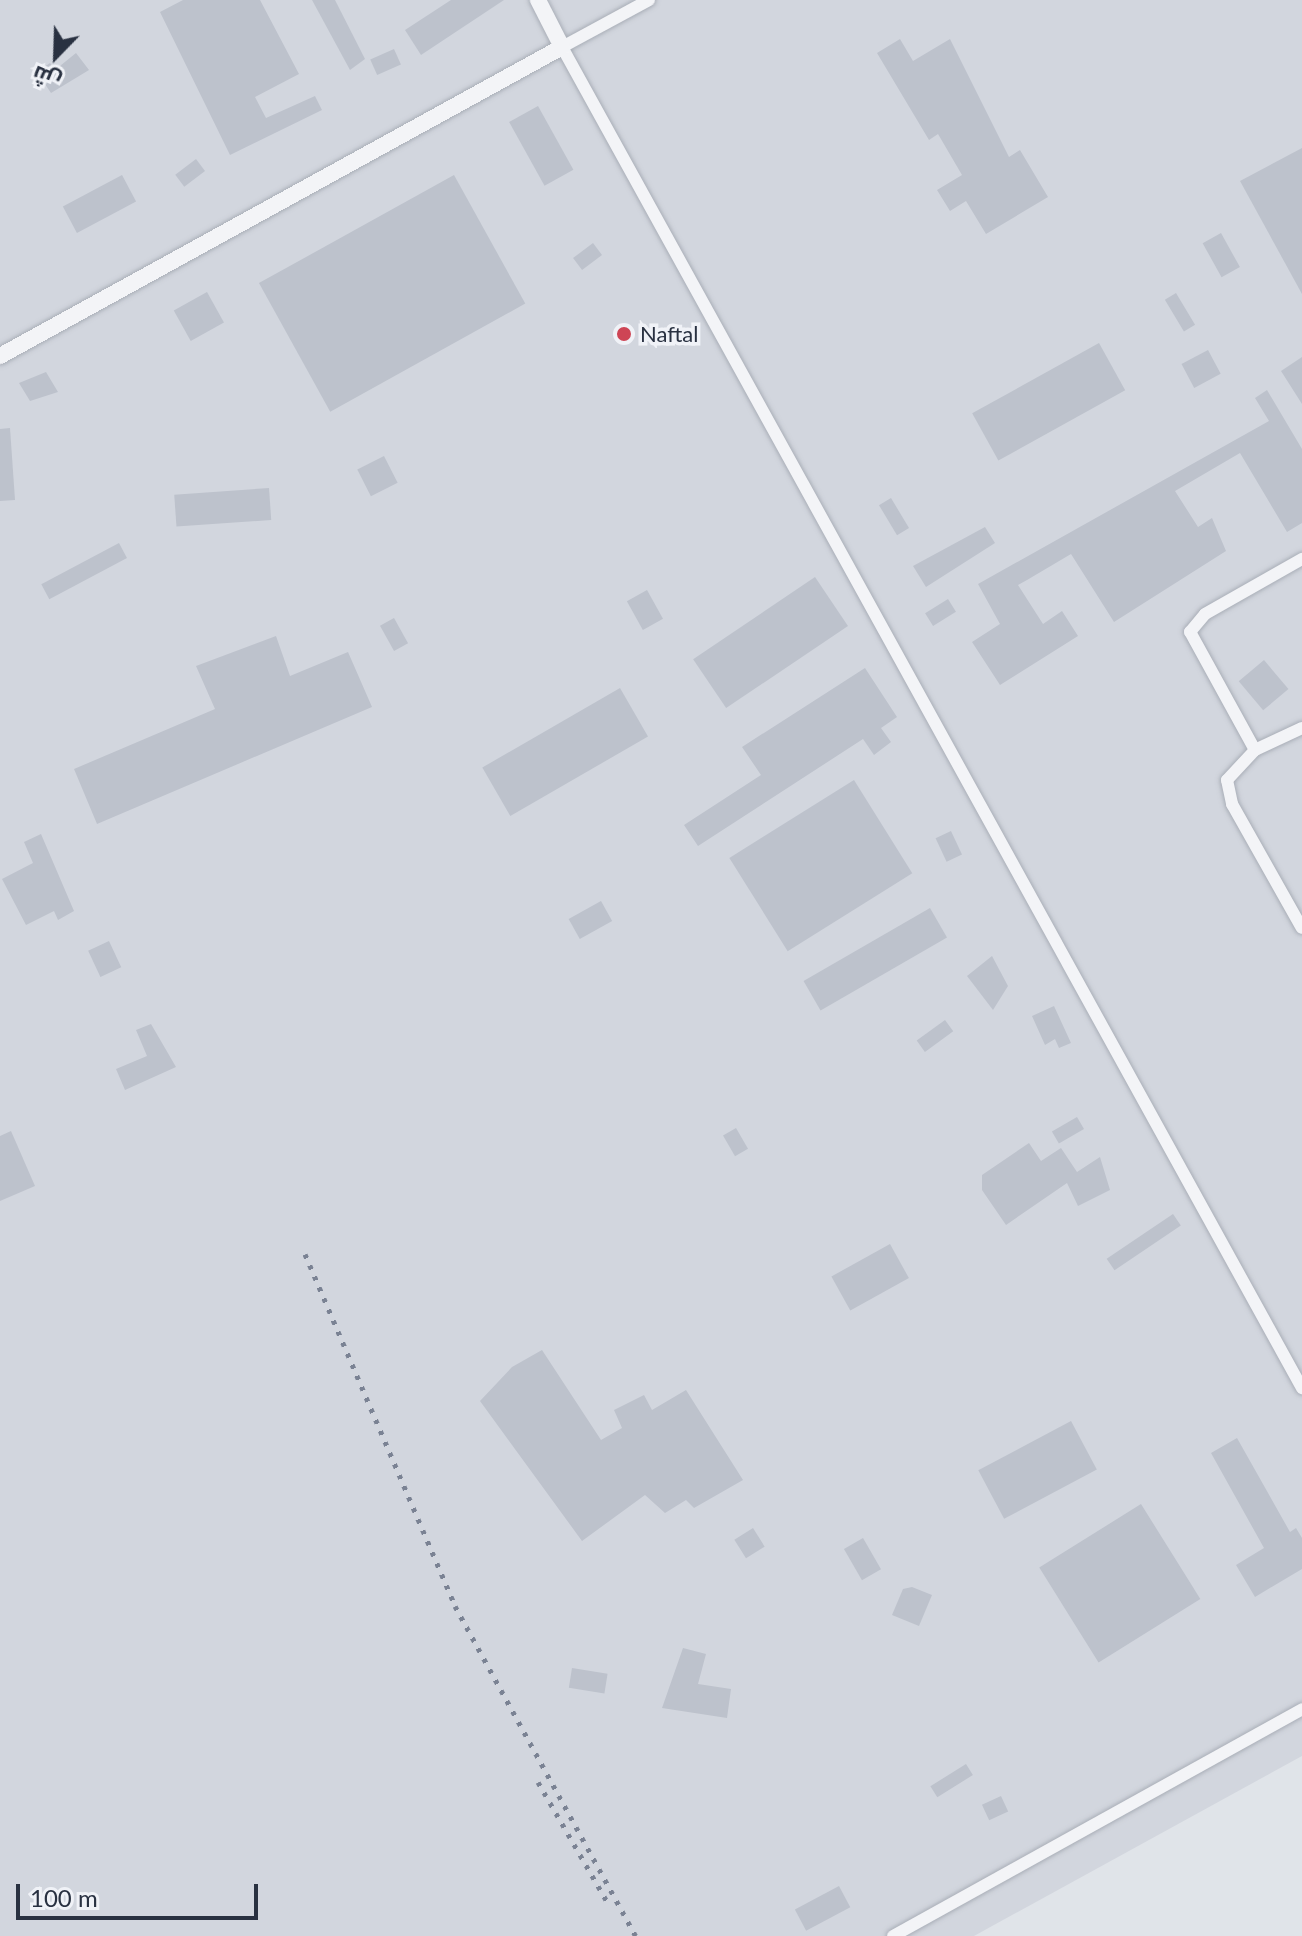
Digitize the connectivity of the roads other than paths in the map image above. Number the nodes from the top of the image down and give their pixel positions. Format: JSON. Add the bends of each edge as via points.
{"nodes":[{"id":1,"x":538,"y":0,"type":"edge"},
{"id":2,"x":649,"y":0,"type":"edge"},
{"id":3,"x":562,"y":47,"type":"junction"},
{"id":4,"x":0,"y":356,"type":"edge"},
{"id":5,"x":1302,"y":559,"type":"edge"},
{"id":6,"x":1302,"y":728,"type":"edge"},
{"id":7,"x":1255,"y":750,"type":"junction"},
{"id":8,"x":1302,"y":928,"type":"edge"},
{"id":9,"x":1302,"y":1388,"type":"edge"},
{"id":10,"x":1302,"y":1709,"type":"edge"},
{"id":11,"x":893,"y":1936,"type":"edge"}],
"edges":[{"from":1,"to":3,"type":"street"},
{"from":2,"to":3,"type":"street"},
{"from":3,"to":4,"type":"street"},
{"from":3,"to":9,"type":"street"},
{"from":5,"to":7,"type":"street","via":[[1205,614],[1190,632]]},
{"from":6,"to":7,"type":"street"},
{"from":7,"to":8,"type":"street","via":[[1227,780],[1232,804]]},
{"from":10,"to":11,"type":"street"}]}
